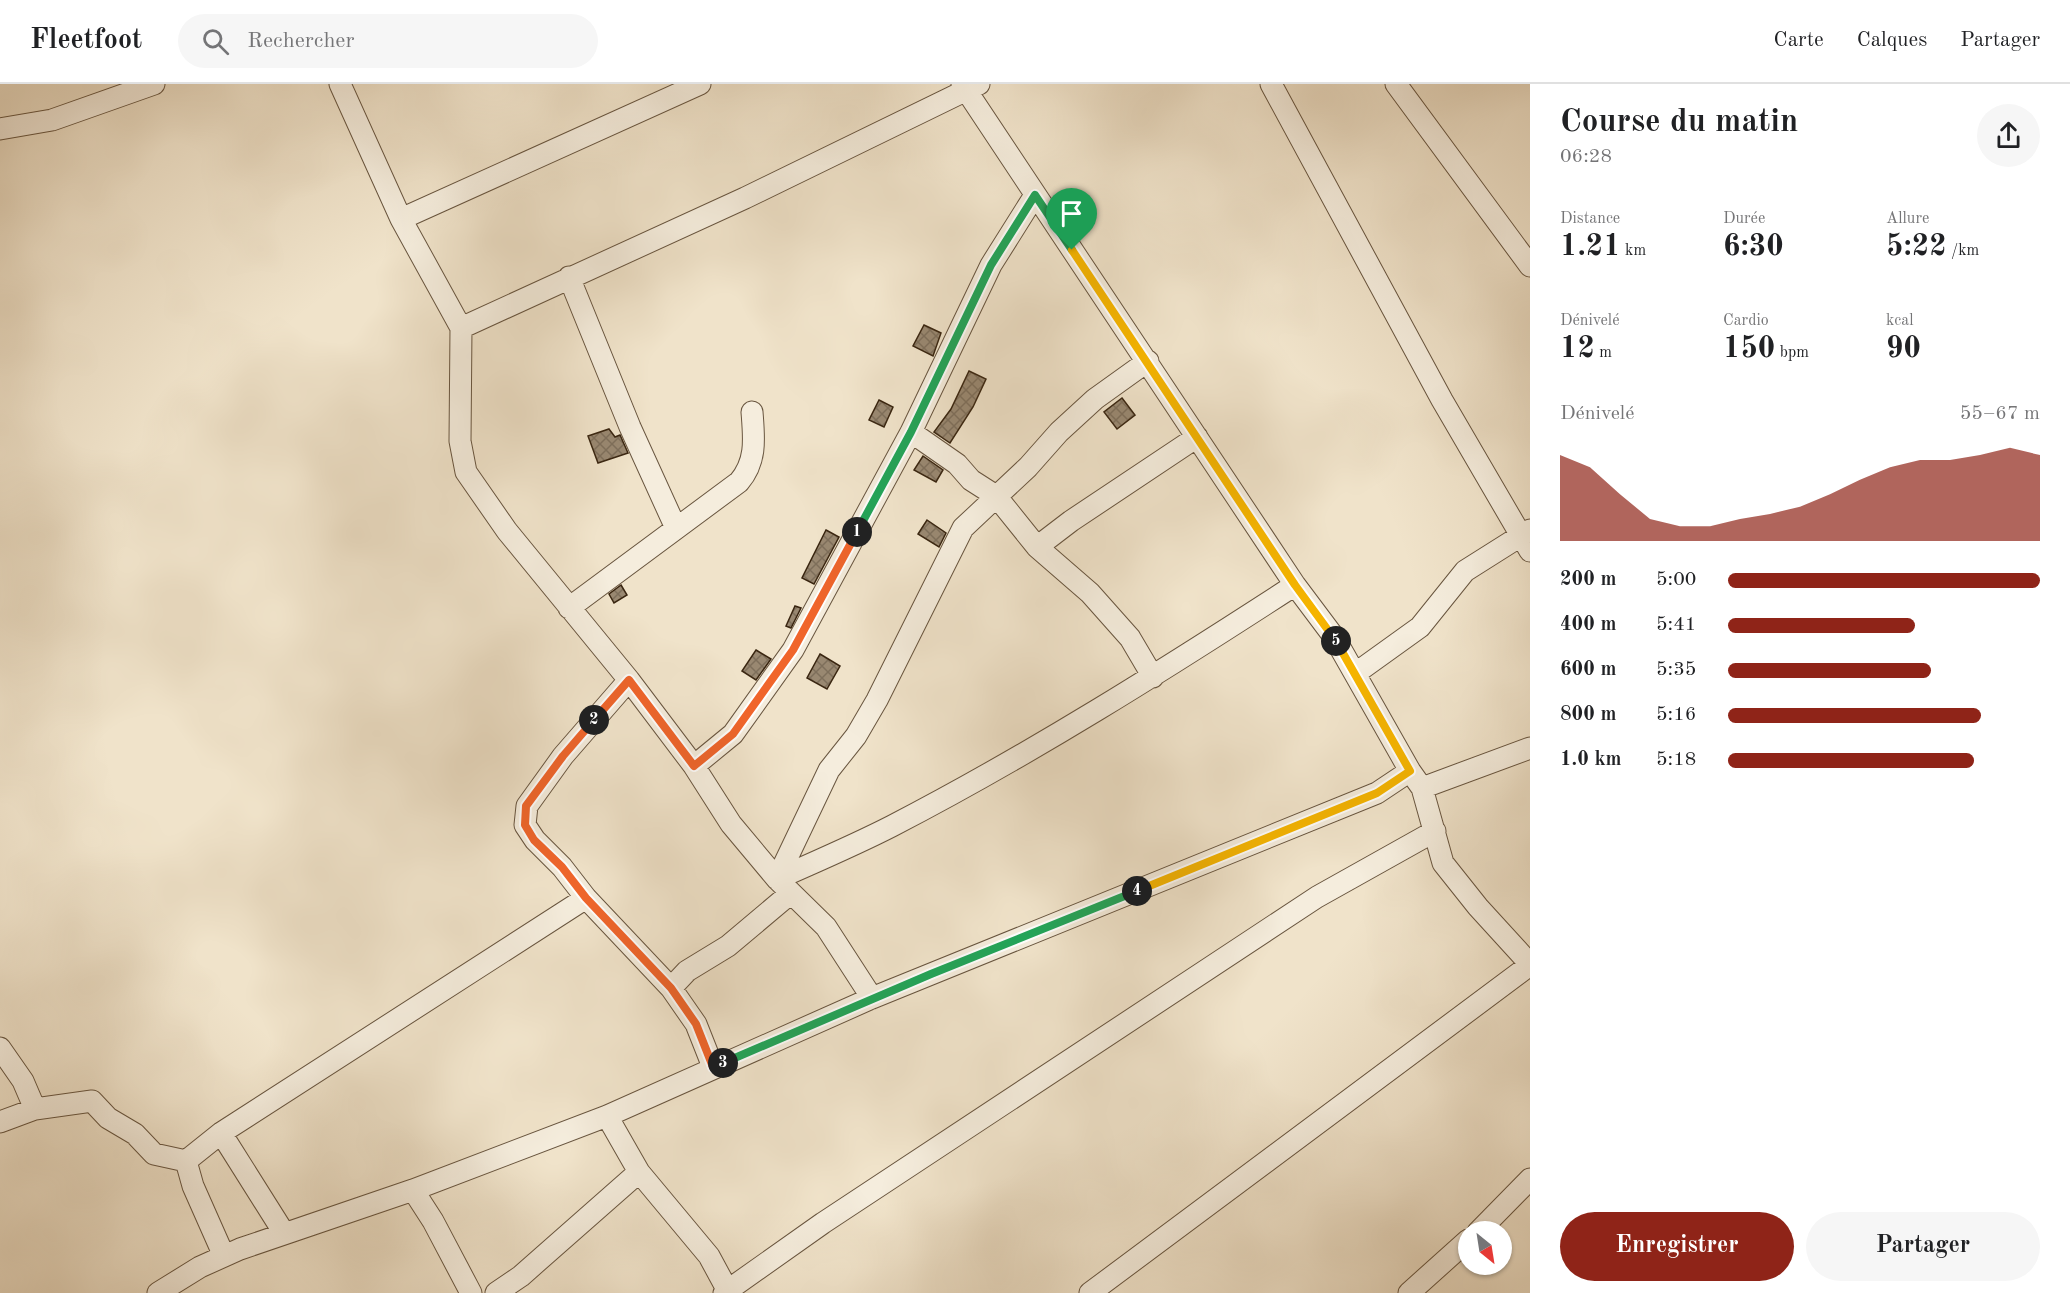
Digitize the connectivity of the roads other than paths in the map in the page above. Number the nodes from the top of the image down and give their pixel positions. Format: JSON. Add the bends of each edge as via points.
{"nodes":[{"id":1,"x":154,"y":84,"type":"edge"},
{"id":2,"x":340,"y":84,"type":"edge"},
{"id":3,"x":700,"y":84,"type":"edge"},
{"id":4,"x":1271,"y":84,"type":"edge"},
{"id":5,"x":1396,"y":84,"type":"edge"},
{"id":6,"x":969,"y":86,"type":"edge"},
{"id":7,"x":0,"y":129,"type":"edge"},
{"id":8,"x":1035,"y":195,"type":"junction"},
{"id":9,"x":401,"y":219,"type":"junction"},
{"id":10,"x":1530,"y":266,"type":"edge"},
{"id":11,"x":569,"y":277,"type":"junction"},
{"id":12,"x":461,"y":328,"type":"junction"},
{"id":13,"x":1148,"y":361,"type":"junction"},
{"id":14,"x":752,"y":412,"type":"dead end"},
{"id":15,"x":911,"y":432,"type":"junction"},
{"id":16,"x":1197,"y":437,"type":"junction"},
{"id":17,"x":996,"y":496,"type":"junction"},
{"id":18,"x":675,"y":526,"type":"junction"},
{"id":19,"x":1528,"y":539,"type":"edge"},
{"id":20,"x":1037,"y":547,"type":"junction"},
{"id":21,"x":1295,"y":585,"type":"junction"},
{"id":22,"x":569,"y":608,"type":"junction"},
{"id":23,"x":1356,"y":673,"type":"junction"},
{"id":24,"x":1152,"y":677,"type":"junction"},
{"id":25,"x":629,"y":680,"type":"junction"},
{"id":26,"x":1530,"y":748,"type":"edge"},
{"id":27,"x":694,"y":766,"type":"junction"},
{"id":28,"x":1416,"y":780,"type":"junction"},
{"id":29,"x":1435,"y":831,"type":"junction"},
{"id":30,"x":784,"y":886,"type":"junction"},
{"id":31,"x":586,"y":898,"type":"junction"},
{"id":32,"x":1530,"y":965,"type":"edge"},
{"id":33,"x":671,"y":988,"type":"junction"},
{"id":34,"x":872,"y":998,"type":"junction"},
{"id":35,"x":0,"y":1048,"type":"edge"},
{"id":36,"x":713,"y":1067,"type":"junction"},
{"id":37,"x":34,"y":1109,"type":"junction"},
{"id":38,"x":607,"y":1116,"type":"junction"},
{"id":39,"x":0,"y":1122,"type":"edge"},
{"id":40,"x":221,"y":1133,"type":"junction"},
{"id":41,"x":186,"y":1161,"type":"junction"},
{"id":42,"x":639,"y":1172,"type":"junction"},
{"id":43,"x":1530,"y":1179,"type":"edge"},
{"id":44,"x":413,"y":1190,"type":"junction"},
{"id":45,"x":1489,"y":1221,"type":"edge"},
{"id":46,"x":284,"y":1233,"type":"junction"},
{"id":47,"x":1458,"y":1249,"type":"edge"},
{"id":48,"x":224,"y":1256,"type":"junction"},
{"id":49,"x":727,"y":1292,"type":"edge"},
{"id":50,"x":158,"y":1293,"type":"edge"},
{"id":51,"x":471,"y":1293,"type":"edge"},
{"id":52,"x":496,"y":1293,"type":"edge"},
{"id":53,"x":1090,"y":1293,"type":"edge"},
{"id":54,"x":1409,"y":1293,"type":"edge"}],
"edges":[{"from":1,"to":7,"type":"street","via":[[52,120]]},
{"from":2,"to":9,"type":"street"},
{"from":3,"to":9,"type":"street"},
{"from":4,"to":19,"type":"street","via":[[1442,400]]},
{"from":5,"to":10,"type":"street"},
{"from":6,"to":8,"type":"street"},
{"from":6,"to":11,"type":"street","via":[[746,198]]},
{"from":8,"to":13,"type":"street"},
{"from":8,"to":15,"type":"street","via":[[991,265]]},
{"from":9,"to":12,"type":"street"},
{"from":11,"to":12,"type":"street"},
{"from":11,"to":18,"type":"street"},
{"from":12,"to":22,"type":"street","via":[[460,441],[466,472]]},
{"from":13,"to":16,"type":"street"},
{"from":13,"to":17,"type":"street","via":[[1095,399]]},
{"from":14,"to":18,"type":"street","via":[[754,439],[749,471]]},
{"from":15,"to":17,"type":"street"},
{"from":15,"to":27,"type":"street","via":[[793,650],[733,734]]},
{"from":16,"to":20,"type":"street"},
{"from":16,"to":21,"type":"street"},
{"from":17,"to":20,"type":"street"},
{"from":17,"to":30,"type":"street","via":[[963,528],[877,700],[856,736],[829,770]]},
{"from":18,"to":22,"type":"street","via":[[669,536]]},
{"from":19,"to":23,"type":"street","via":[[1465,572],[1420,627]]},
{"from":20,"to":24,"type":"street","via":[[1090,593],[1130,638]]},
{"from":21,"to":23,"type":"street"},
{"from":21,"to":24,"type":"street"},
{"from":22,"to":25,"type":"street"},
{"from":23,"to":28,"type":"street"},
{"from":24,"to":30,"type":"street"},
{"from":25,"to":27,"type":"street"},
{"from":25,"to":31,"type":"street","via":[[526,806],[525,825],[534,840]]},
{"from":26,"to":28,"type":"street"},
{"from":27,"to":30,"type":"street","via":[[731,824]]},
{"from":28,"to":29,"type":"street"},
{"from":28,"to":34,"type":"street"},
{"from":29,"to":32,"type":"street","via":[[1443,863]]},
{"from":29,"to":49,"type":"street","via":[[1317,897],[823,1223]]},
{"from":30,"to":33,"type":"street","via":[[729,946],[687,971]]},
{"from":30,"to":34,"type":"street","via":[[826,927]]},
{"from":31,"to":33,"type":"street"},
{"from":31,"to":40,"type":"street"},
{"from":32,"to":53,"type":"street"},
{"from":33,"to":36,"type":"street","via":[[696,1024]]},
{"from":34,"to":36,"type":"street"},
{"from":35,"to":37,"type":"street","via":[[23,1081]]},
{"from":36,"to":38,"type":"street"},
{"from":37,"to":39,"type":"street"},
{"from":37,"to":41,"type":"street","via":[[92,1101],[154,1154]]},
{"from":38,"to":42,"type":"street"},
{"from":38,"to":44,"type":"street"},
{"from":40,"to":41,"type":"street"},
{"from":40,"to":46,"type":"street"},
{"from":41,"to":48,"type":"street"},
{"from":42,"to":49,"type":"street","via":[[709,1256]]},
{"from":42,"to":52,"type":"street","via":[[521,1276]]},
{"from":43,"to":45,"type":"street"},
{"from":44,"to":46,"type":"street"},
{"from":44,"to":51,"type":"street"},
{"from":46,"to":48,"type":"street"},
{"from":47,"to":54,"type":"street"},
{"from":48,"to":50,"type":"street"}]}
